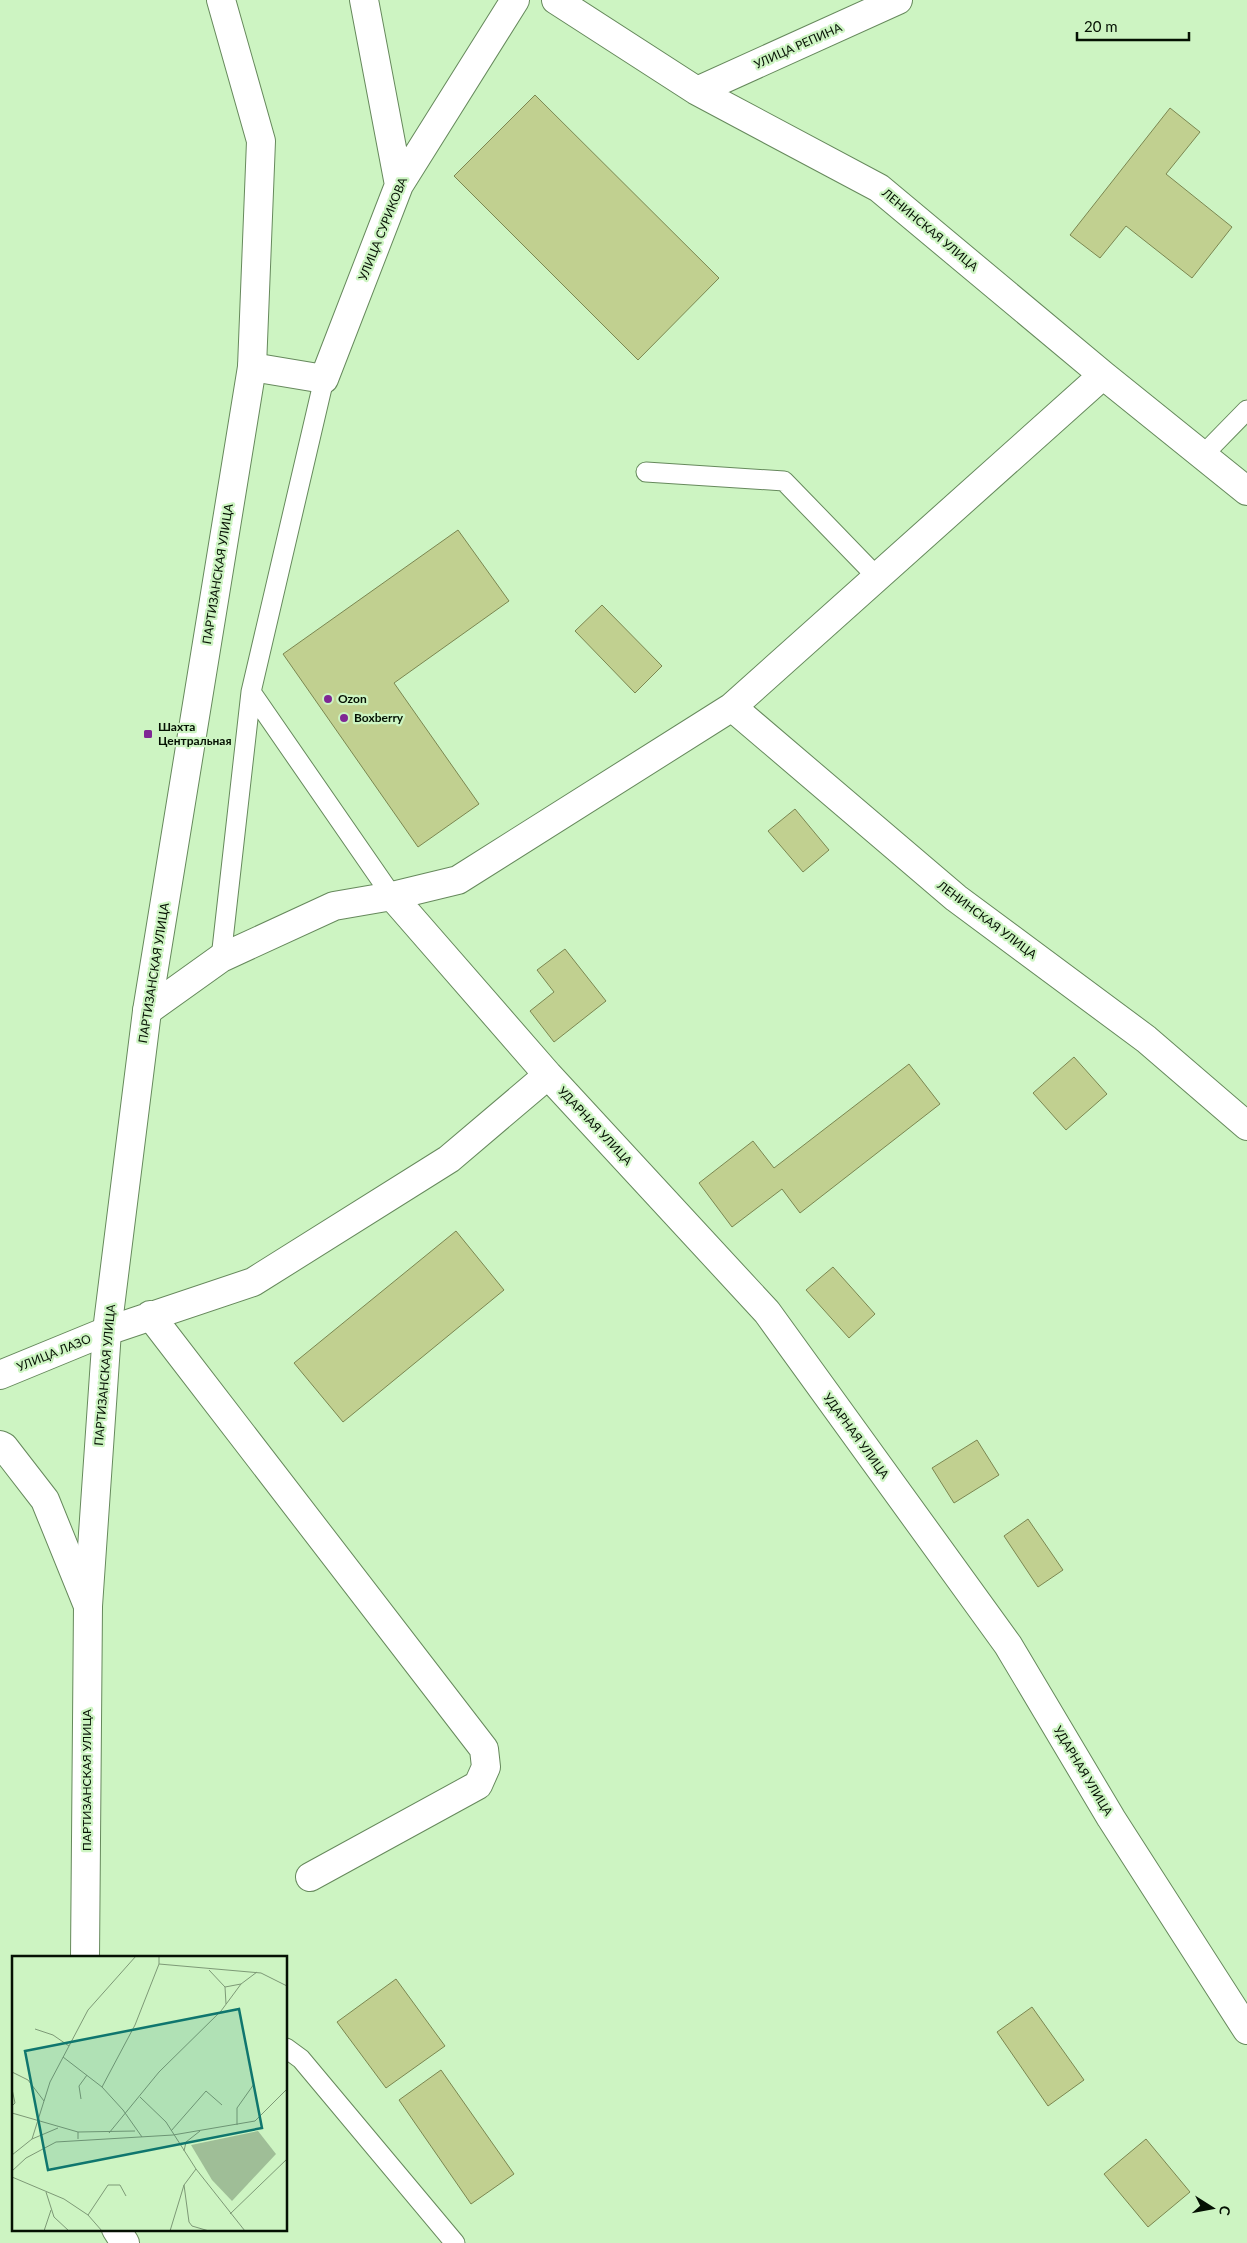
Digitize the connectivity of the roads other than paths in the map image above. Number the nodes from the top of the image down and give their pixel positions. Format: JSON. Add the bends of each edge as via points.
{"nodes":[{"id":1,"x":221,"y":0,"type":"edge"},
{"id":2,"x":364,"y":0,"type":"edge"},
{"id":3,"x":515,"y":0,"type":"edge"},
{"id":4,"x":556,"y":0,"type":"edge"},
{"id":5,"x":898,"y":0,"type":"edge"},
{"id":6,"x":697,"y":91,"type":"junction"},
{"id":7,"x":399,"y":185,"type":"junction"},
{"id":8,"x":252,"y":368,"type":"junction"},
{"id":9,"x":1103,"y":374,"type":"junction"},
{"id":10,"x":324,"y":379,"type":"junction"},
{"id":11,"x":1247,"y":410,"type":"edge"},
{"id":12,"x":1203,"y":455,"type":"junction"},
{"id":13,"x":646,"y":472,"type":"dead end"},
{"id":14,"x":1247,"y":491,"type":"edge"},
{"id":15,"x":877,"y":578,"type":"junction"},
{"id":16,"x":250,"y":692,"type":"junction"},
{"id":17,"x":732,"y":708,"type":"junction"},
{"id":18,"x":392,"y":896,"type":"junction"},
{"id":19,"x":221,"y":958,"type":"junction"},
{"id":20,"x":147,"y":1011,"type":"junction"},
{"id":21,"x":548,"y":1075,"type":"junction"},
{"id":22,"x":1247,"y":1126,"type":"edge"},
{"id":23,"x":150,"y":1315,"type":"junction"},
{"id":24,"x":107,"y":1331,"type":"junction"},
{"id":25,"x":0,"y":1375,"type":"edge"},
{"id":26,"x":0,"y":1445,"type":"edge"},
{"id":27,"x":88,"y":1606,"type":"junction"},
{"id":28,"x":310,"y":1877,"type":"dead end"},
{"id":29,"x":85,"y":1956,"type":"edge"},
{"id":30,"x":1247,"y":2030,"type":"edge"},
{"id":31,"x":288,"y":2049,"type":"edge"},
{"id":32,"x":117,"y":2230,"type":"edge"},
{"id":33,"x":125,"y":2243,"type":"edge"},
{"id":34,"x":454,"y":2243,"type":"edge"}],
"edges":[{"from":1,"to":8,"type":"street","name":"ПАРТИЗАНСКАЯ УЛИЦА","via":[[261,141]]},
{"from":2,"to":7,"type":"street"},
{"from":3,"to":7,"type":"street","name":"УЛИЦА СУРИКОВА"},
{"from":4,"to":6,"type":"street","name":"ЛЕНИНСКАЯ УЛИЦА"},
{"from":5,"to":6,"type":"street","name":"УЛИЦА РЕПИНА"},
{"from":6,"to":9,"type":"street","name":"ЛЕНИНСКАЯ УЛИЦА","via":[[879,188]]},
{"from":7,"to":10,"type":"street","name":"УЛИЦА СУРИКОВА"},
{"from":8,"to":10,"type":"street"},
{"from":8,"to":20,"type":"street","name":"ПАРТИЗАНСКАЯ УЛИЦА"},
{"from":9,"to":12,"type":"street","name":"ЛЕНИНСКАЯ УЛИЦА"},
{"from":9,"to":15,"type":"street"},
{"from":10,"to":16,"type":"lane"},
{"from":11,"to":12,"type":"lane"},
{"from":12,"to":14,"type":"street","name":"ЛЕНИНСКАЯ УЛИЦА"},
{"from":13,"to":15,"type":"lane","via":[[784,481]]},
{"from":15,"to":17,"type":"street"},
{"from":16,"to":18,"type":"lane"},
{"from":16,"to":19,"type":"lane"},
{"from":17,"to":18,"type":"street","via":[[458,880]]},
{"from":17,"to":22,"type":"street","name":"ЛЕНИНСКАЯ УЛИЦА","via":[[956,898],[1146,1038]]},
{"from":18,"to":19,"type":"street","via":[[334,906]]},
{"from":18,"to":21,"type":"street","name":"УДАРНАЯ УЛИЦА"},
{"from":19,"to":20,"type":"street"},
{"from":20,"to":24,"type":"street","name":"ПАРТИЗАНСКАЯ УЛИЦА"},
{"from":21,"to":23,"type":"street","name":"УЛИЦА ЛАЗО","via":[[449,1159],[253,1282]]},
{"from":21,"to":30,"type":"street","name":"УДАРНАЯ УЛИЦА","via":[[767,1312],[1008,1646],[1111,1818]]},
{"from":23,"to":24,"type":"street","name":"УЛИЦА ЛАЗО"},
{"from":23,"to":28,"type":"street","via":[[484,1749],[486,1766],[478,1785]]},
{"from":24,"to":25,"type":"street","name":"УЛИЦА ЛАЗО"},
{"from":24,"to":27,"type":"street","name":"ПАРТИЗАНСКАЯ УЛИЦА"},
{"from":26,"to":27,"type":"street","via":[[45,1500]]},
{"from":27,"to":29,"type":"street","name":"ПАРТИЗАНСКАЯ УЛИЦА"},
{"from":31,"to":34,"type":"lane","via":[[301,2058]]},
{"from":32,"to":33,"type":"street"}]}
